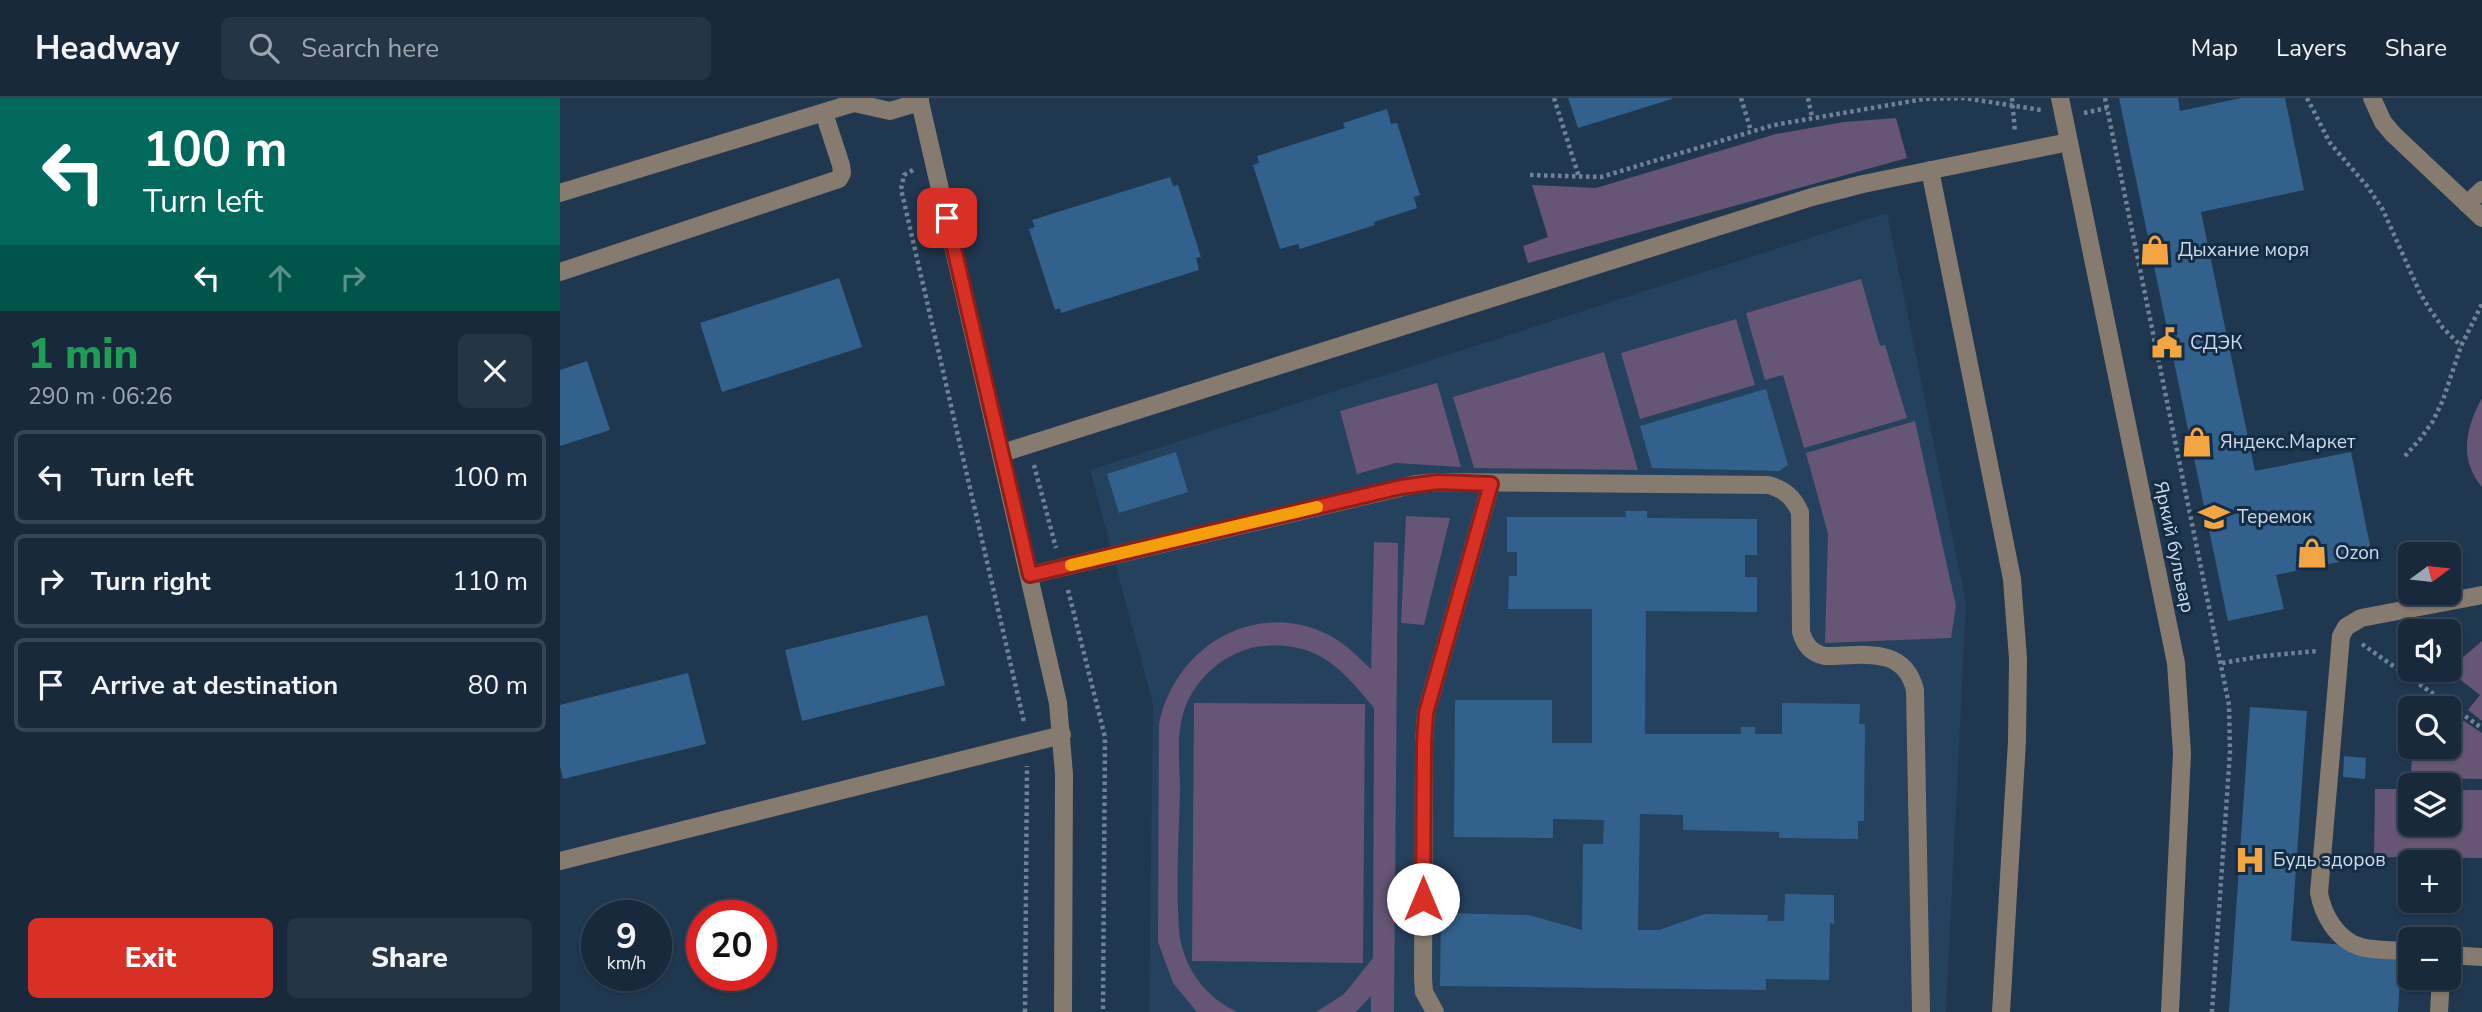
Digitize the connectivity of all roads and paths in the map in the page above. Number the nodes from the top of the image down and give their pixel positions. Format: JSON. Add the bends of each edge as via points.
{"nodes":[{"id":1,"x":1554,"y":98,"type":"edge"},
{"id":2,"x":1741,"y":98,"type":"edge"},
{"id":3,"x":1808,"y":98,"type":"edge"},
{"id":4,"x":2012,"y":98,"type":"edge"},
{"id":5,"x":2105,"y":98,"type":"edge"},
{"id":6,"x":2306,"y":98,"type":"edge"},
{"id":7,"x":2372,"y":98,"type":"edge"},
{"id":8,"x":920,"y":100,"type":"edge"},
{"id":9,"x":2012,"y":106,"type":"junction"},
{"id":10,"x":2062,"y":106,"type":"edge"},
{"id":11,"x":824,"y":113,"type":"junction"},
{"id":12,"x":1812,"y":117,"type":"junction"},
{"id":13,"x":1751,"y":131,"type":"junction"},
{"id":14,"x":2069,"y":142,"type":"junction"},
{"id":15,"x":2019,"y":152,"type":"junction"},
{"id":16,"x":935,"y":165,"type":"junction"},
{"id":17,"x":1930,"y":170,"type":"junction"},
{"id":18,"x":1530,"y":175,"type":"dead end"},
{"id":19,"x":1579,"y":177,"type":"junction"},
{"id":20,"x":2482,"y":190,"type":"edge"},
{"id":21,"x":560,"y":193,"type":"edge"},
{"id":22,"x":2468,"y":204,"type":"junction"},
{"id":23,"x":2482,"y":218,"type":"edge"},
{"id":24,"x":560,"y":272,"type":"edge"},
{"id":25,"x":2482,"y":304,"type":"edge"},
{"id":26,"x":2461,"y":346,"type":"junction"},
{"id":27,"x":1002,"y":453,"type":"junction"},
{"id":28,"x":2405,"y":456,"type":"dead end"},
{"id":29,"x":1491,"y":484,"type":"junction"},
{"id":30,"x":1030,"y":575,"type":"junction"},
{"id":31,"x":2482,"y":594,"type":"edge"},
{"id":32,"x":2346,"y":627,"type":"junction"},
{"id":33,"x":2339,"y":650,"type":"junction"},
{"id":34,"x":2221,"y":663,"type":"junction"},
{"id":35,"x":2482,"y":728,"type":"edge"},
{"id":36,"x":1062,"y":735,"type":"junction"},
{"id":37,"x":1027,"y":743,"type":"junction"},
{"id":38,"x":560,"y":861,"type":"edge"},
{"id":39,"x":2398,"y":950,"type":"edge"},
{"id":40,"x":2461,"y":956,"type":"edge"},
{"id":41,"x":2482,"y":957,"type":"edge"},
{"id":42,"x":2440,"y":990,"type":"edge"},
{"id":43,"x":1025,"y":1012,"type":"edge"},
{"id":44,"x":1063,"y":1012,"type":"edge"},
{"id":45,"x":1435,"y":1012,"type":"edge"},
{"id":46,"x":1922,"y":1012,"type":"edge"},
{"id":47,"x":2001,"y":1012,"type":"edge"},
{"id":48,"x":2170,"y":1012,"type":"edge"},
{"id":49,"x":2212,"y":1012,"type":"edge"},
{"id":50,"x":2439,"y":1012,"type":"edge"}],
"edges":[{"from":1,"to":19,"type":"path"},
{"from":2,"to":13,"type":"path"},
{"from":3,"to":12,"type":"path"},
{"from":4,"to":9,"type":"path"},
{"from":5,"to":34,"type":"path"},
{"from":6,"to":26,"type":"path","via":[[2330,143],[2384,210],[2429,308]]},
{"from":7,"to":22,"type":"street","via":[[2393,134]]},
{"from":8,"to":11,"type":"street","via":[[890,111],[854,103]]},
{"from":8,"to":16,"type":"street"},
{"from":9,"to":10,"type":"path"},
{"from":9,"to":12,"type":"path","via":[[1940,98]]},
{"from":9,"to":15,"type":"path"},
{"from":10,"to":14,"type":"street","name":"Яркий бульвар"},
{"from":11,"to":21,"type":"street"},
{"from":11,"to":24,"type":"street","via":[[841,165],[839,179]]},
{"from":12,"to":13,"type":"path"},
{"from":13,"to":19,"type":"path","via":[[1601,177]]},
{"from":14,"to":15,"type":"street"},
{"from":14,"to":48,"type":"street","name":"Яркий бульвар","via":[[2180,694],[2182,753]]},
{"from":15,"to":17,"type":"street"},
{"from":16,"to":27,"type":"street"},
{"from":16,"to":37,"type":"path","via":[[904,175],[901,189]]},
{"from":17,"to":27,"type":"street","via":[[1801,200]]},
{"from":17,"to":47,"type":"street","via":[[2007,552],[2016,619],[2018,719]]},
{"from":18,"to":19,"type":"path"},
{"from":20,"to":22,"type":"street"},
{"from":22,"to":23,"type":"street"},
{"from":25,"to":26,"type":"path"},
{"from":26,"to":28,"type":"path","via":[[2432,421]]},
{"from":27,"to":30,"type":"street"},
{"from":29,"to":30,"type":"street","via":[[1438,482],[1401,487]]},
{"from":29,"to":45,"type":"street","via":[[1426,713],[1423,978],[1424,992]]},
{"from":29,"to":46,"type":"street","via":[[1769,485],[1780,488],[1795,502],[1801,525],[1801,632],[1808,648],[1825,656],[1894,660],[1911,676]]},
{"from":30,"to":36,"type":"street"},
{"from":31,"to":32,"type":"street","via":[[2361,618]]},
{"from":32,"to":33,"type":"street"},
{"from":32,"to":35,"type":"path","via":[[2375,655]]},
{"from":33,"to":34,"type":"path"},
{"from":33,"to":39,"type":"street","via":[[2319,893],[2336,930],[2360,947]]},
{"from":34,"to":49,"type":"path","via":[[2231,735]]},
{"from":36,"to":37,"type":"street"},
{"from":36,"to":44,"type":"street"},
{"from":37,"to":38,"type":"street"},
{"from":37,"to":43,"type":"path"},
{"from":40,"to":41,"type":"street"},
{"from":42,"to":50,"type":"street"}]}
